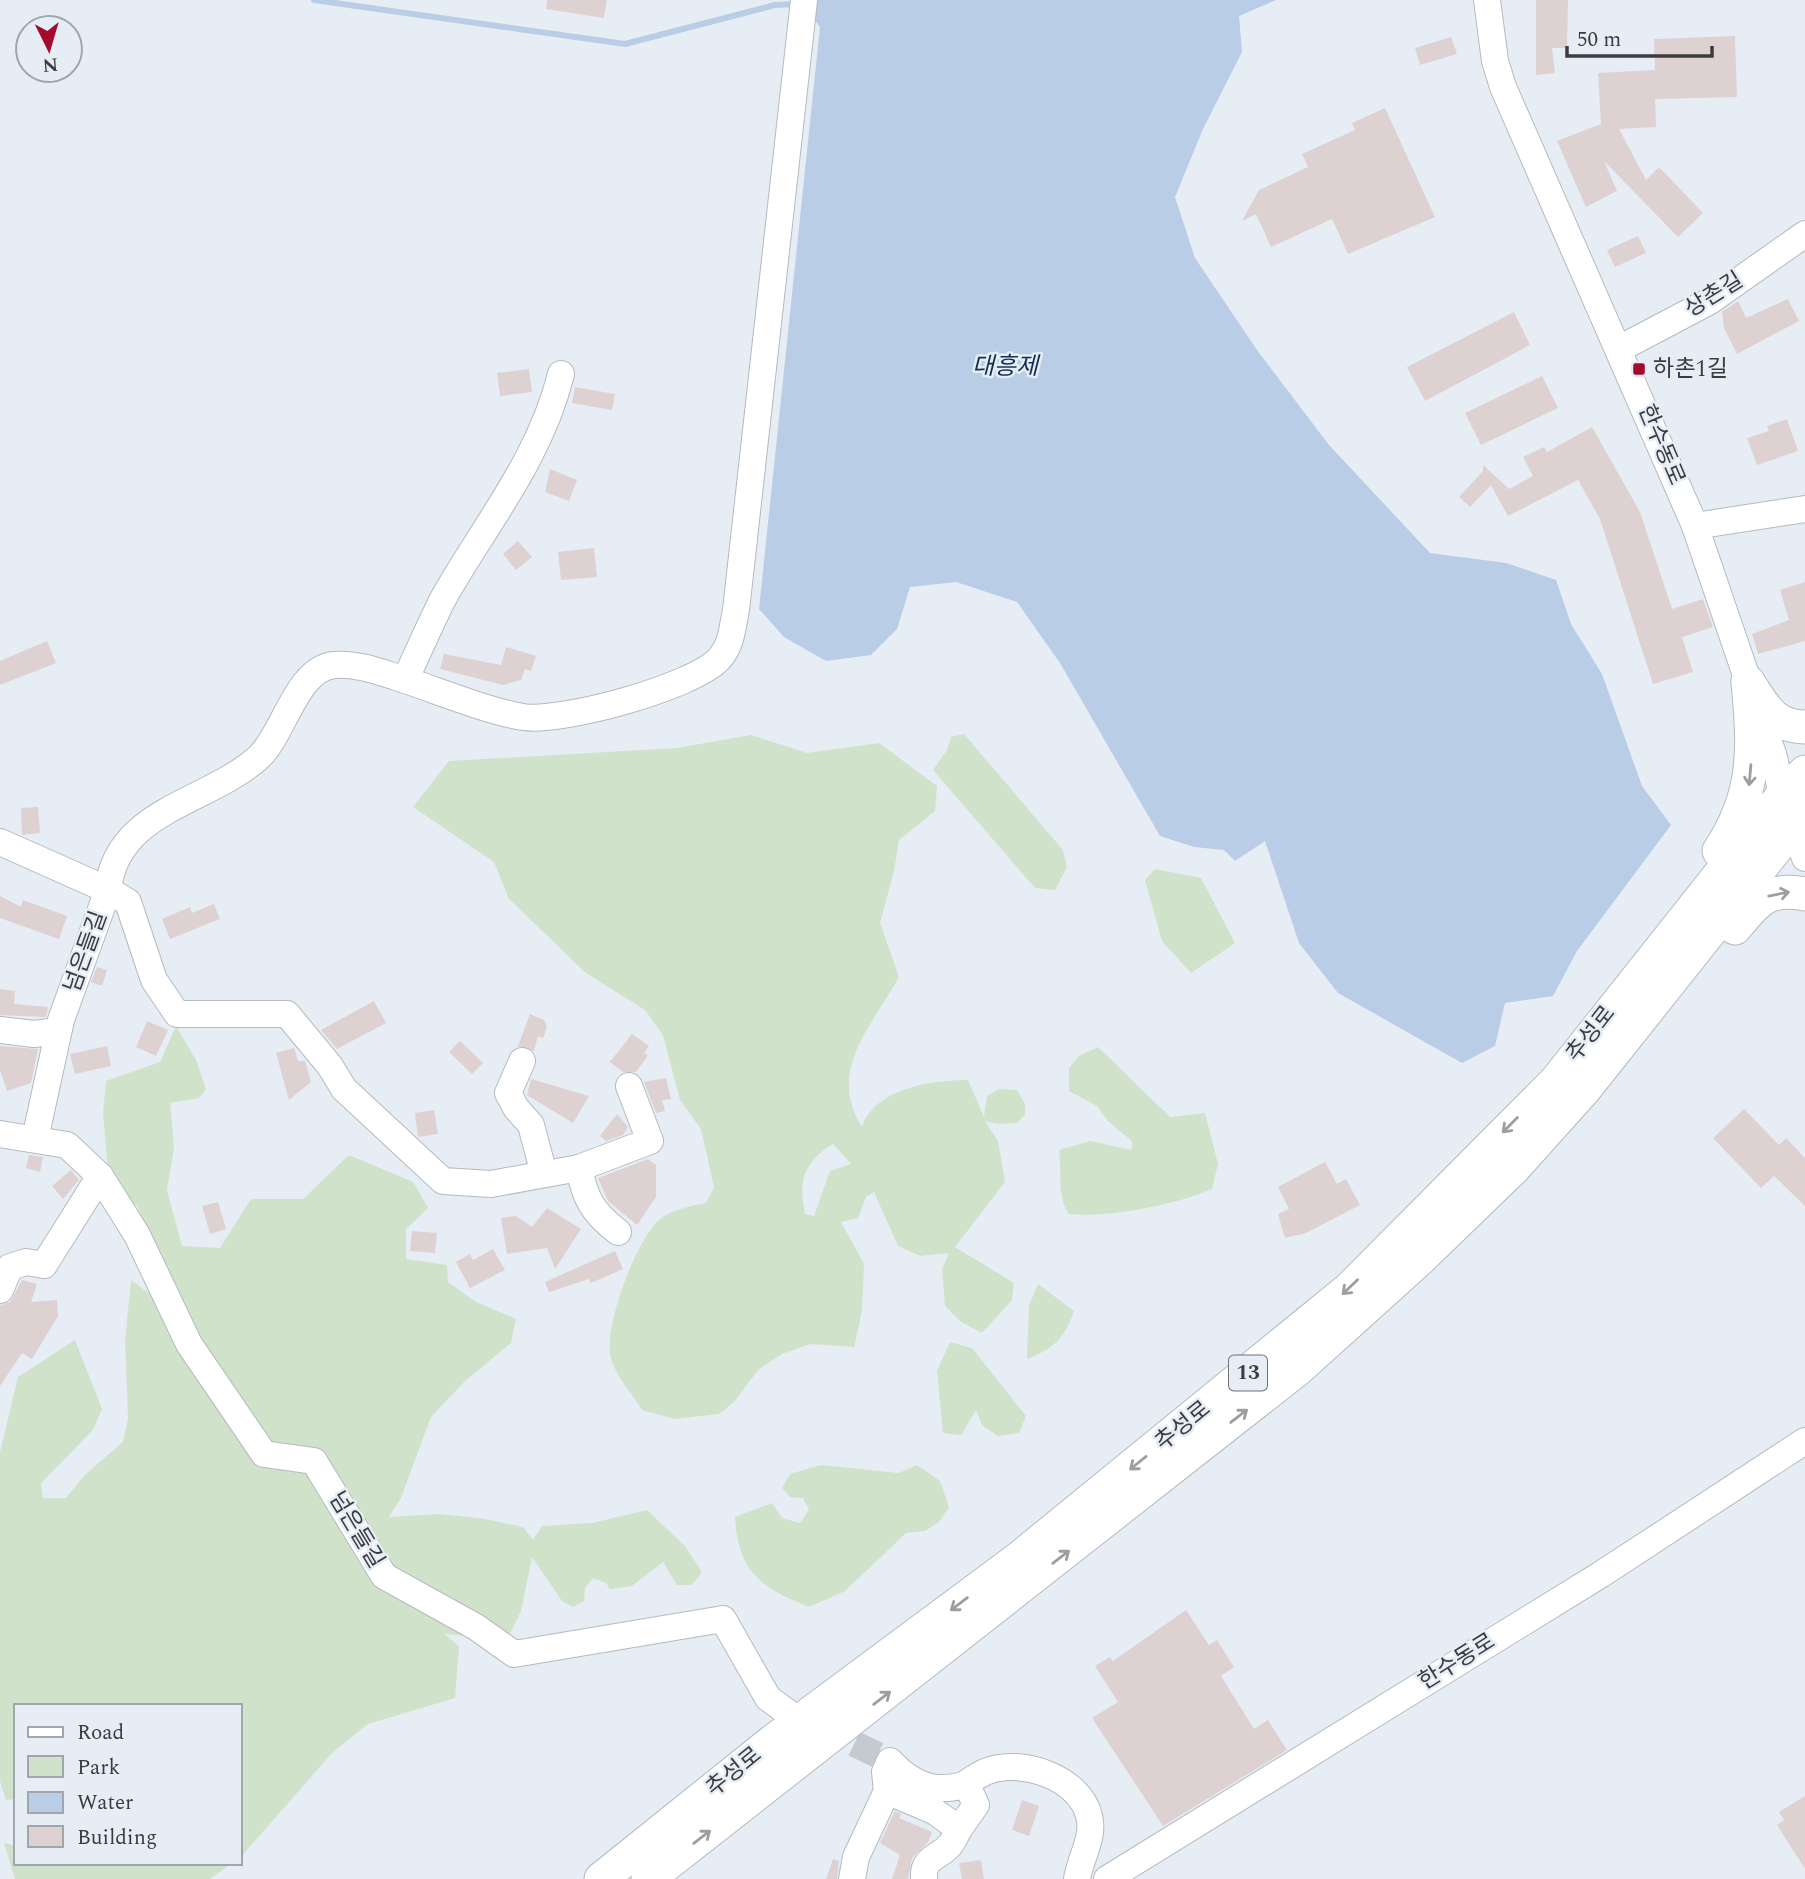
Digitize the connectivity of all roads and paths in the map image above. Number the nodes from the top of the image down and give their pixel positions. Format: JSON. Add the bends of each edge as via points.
{"nodes":[{"id":1,"x":1486,"y":0,"type":"edge"},
{"id":2,"x":803,"y":8,"type":"edge"},
{"id":3,"x":1805,"y":234,"type":"edge"},
{"id":4,"x":1619,"y":349,"type":"junction"},
{"id":5,"x":561,"y":374,"type":"dead end"},
{"id":6,"x":1805,"y":509,"type":"edge"},
{"id":7,"x":1695,"y":526,"type":"junction"},
{"id":8,"x":405,"y":680,"type":"junction"},
{"id":9,"x":1748,"y":682,"type":"junction"},
{"id":10,"x":1805,"y":727,"type":"edge"},
{"id":11,"x":1805,"y":772,"type":"edge"},
{"id":12,"x":1793,"y":811,"type":"edge"},
{"id":13,"x":1,"y":845,"type":"edge"},
{"id":14,"x":1805,"y":858,"type":"edge"},
{"id":15,"x":108,"y":890,"type":"junction"},
{"id":16,"x":1805,"y":894,"type":"edge"},
{"id":17,"x":0,"y":1030,"type":"edge"},
{"id":18,"x":58,"y":1031,"type":"junction"},
{"id":19,"x":522,"y":1061,"type":"dead end"},
{"id":20,"x":629,"y":1086,"type":"dead end"},
{"id":21,"x":1539,"y":1097,"type":"junction"},
{"id":22,"x":0,"y":1134,"type":"edge"},
{"id":23,"x":36,"y":1139,"type":"junction"},
{"id":24,"x":579,"y":1168,"type":"junction"},
{"id":25,"x":1513,"y":1169,"type":"junction"},
{"id":26,"x":544,"y":1174,"type":"junction"},
{"id":27,"x":100,"y":1177,"type":"junction"},
{"id":28,"x":618,"y":1231,"type":"dead end"},
{"id":29,"x":0,"y":1290,"type":"edge"},
{"id":30,"x":1805,"y":1441,"type":"edge"},
{"id":31,"x":787,"y":1712,"type":"dead end"},
{"id":32,"x":967,"y":1785,"type":"junction"},
{"id":33,"x":887,"y":1791,"type":"junction"},
{"id":34,"x":959,"y":1829,"type":"junction"},
{"id":35,"x":601,"y":1879,"type":"edge"},
{"id":36,"x":648,"y":1879,"type":"edge"},
{"id":37,"x":852,"y":1879,"type":"edge"},
{"id":38,"x":924,"y":1879,"type":"edge"},
{"id":39,"x":1077,"y":1879,"type":"edge"},
{"id":40,"x":1107,"y":1879,"type":"edge"}],
"edges":[{"from":1,"to":4,"type":"street","name":"한수동로","via":[[1495,61],[1510,105]]},
{"from":2,"to":8,"type":"street","via":[[729,647],[717,662],[660,691],[570,713],[525,717]]},
{"from":3,"to":4,"type":"street","name":"상촌길","via":[[1710,301]]},
{"from":4,"to":7,"type":"street","name":"한수동로"},
{"from":5,"to":8,"type":"street","via":[[553,406],[512,491],[444,597]]},
{"from":6,"to":7,"type":"street"},
{"from":7,"to":9,"type":"street","name":"한수동로"},
{"from":8,"to":15,"type":"street","via":[[366,668],[333,665],[312,675],[261,755],[220,787],[170,807],[140,827],[110,867]]},
{"from":9,"to":10,"type":"main road","via":[[1774,718],[1786,726]]},
{"from":9,"to":12,"type":"street","name":"한수동로"},
{"from":9,"to":21,"type":"main road","one_way":true,"via":[[1753,737],[1750,784],[1733,829]]},
{"from":11,"to":12,"type":"main road","name":"추성로","number":"13"},
{"from":12,"to":14,"type":"street","name":"한수동로"},
{"from":12,"to":21,"type":"main road","name":"추성로","number":"13"},
{"from":12,"to":25,"type":"main road","name":"추성로","number":"13","via":[[1584,1090]]},
{"from":13,"to":15,"type":"street"},
{"from":15,"to":18,"type":"street","name":"넘은들길"},
{"from":15,"to":26,"type":"street","name":"넘은들길","via":[[128,902],[154,980],[177,1014],[287,1014],[344,1089],[443,1181],[491,1184]]},
{"from":25,"to":16,"type":"main road","one_way":true,"via":[[1658,1023],[1759,898],[1784,891]]},
{"from":17,"to":18,"type":"street"},
{"from":18,"to":23,"type":"street","name":"넘은들길"},
{"from":19,"to":26,"type":"street","via":[[508,1093],[536,1137]]},
{"from":20,"to":24,"type":"street","name":"넘은들길","via":[[650,1141]]},
{"from":21,"to":35,"type":"main road","name":"추성로","number":"13","one_way":true,"via":[[1349,1289],[1222,1395],[1018,1559],[773,1741]]},
{"from":22,"to":23,"type":"street","name":"넘은들길"},
{"from":23,"to":27,"type":"street","name":"넘은들길","via":[[67,1145]]},
{"from":24,"to":26,"type":"street","name":"넘은들길"},
{"from":24,"to":28,"type":"street","via":[[585,1197]]},
{"from":36,"to":25,"type":"main road","name":"추성로","number":"13","one_way":true,"via":[[1298,1369]]},
{"from":27,"to":29,"type":"street","via":[[44,1265],[26,1262],[10,1267]]},
{"from":27,"to":31,"type":"street","name":"넘은들길","via":[[137,1235],[189,1344],[264,1454],[314,1461],[384,1576],[514,1654],[723,1619],[768,1698]]},
{"from":30,"to":40,"type":"street","name":"한수동로","via":[[1600,1574]]},
{"from":32,"to":33,"type":"street","via":[[939,1788],[918,1783],[890,1760],[885,1772]]},
{"from":32,"to":34,"type":"street","via":[[976,1805]]},
{"from":32,"to":39,"type":"street","via":[[986,1772],[1013,1768],[1063,1780],[1090,1816]]},
{"from":33,"to":34,"type":"street","via":[[934,1811]]},
{"from":33,"to":37,"type":"street","via":[[856,1857]]},
{"from":34,"to":38,"type":"street","via":[[950,1846],[930,1858]]}]}
